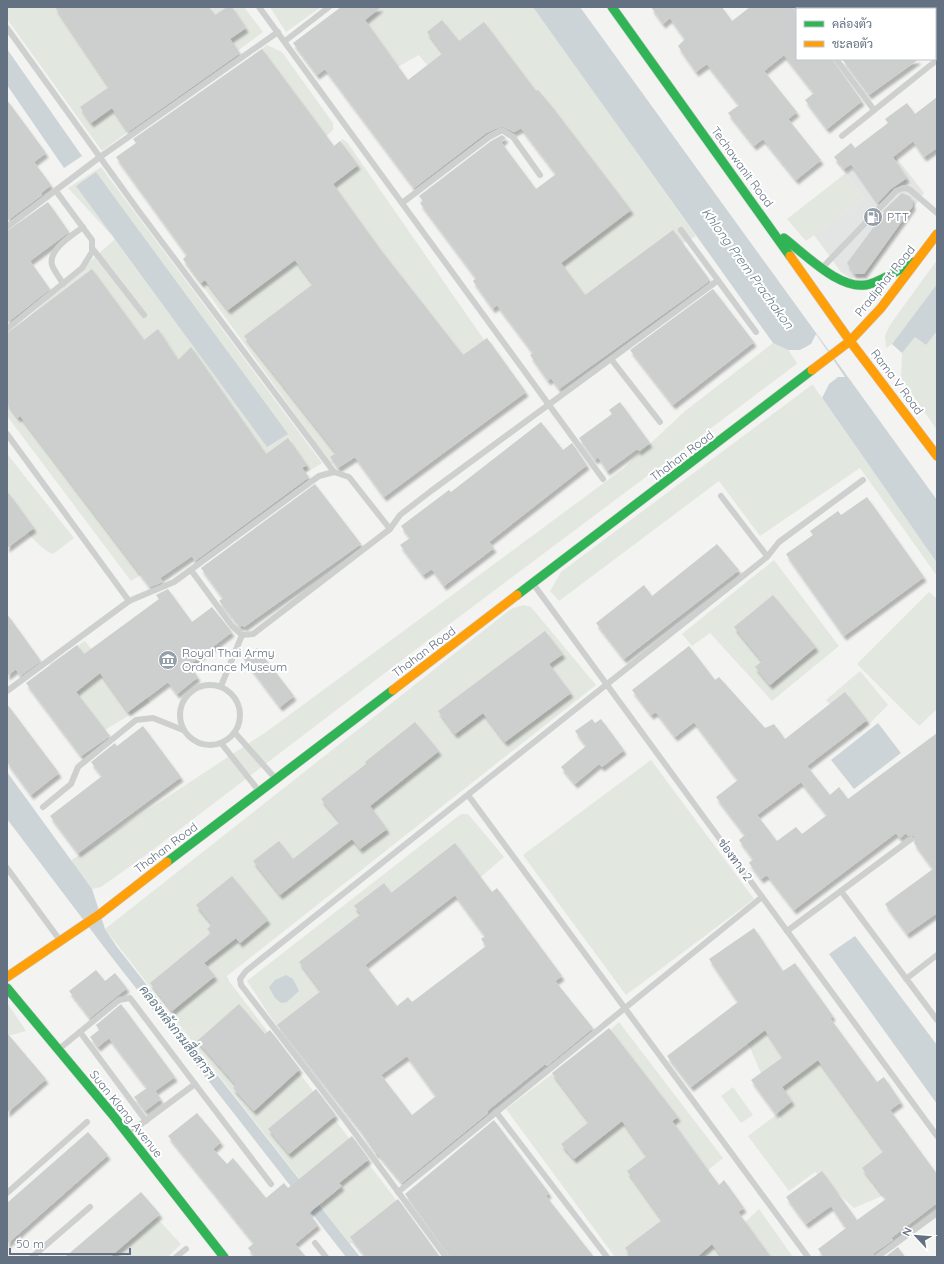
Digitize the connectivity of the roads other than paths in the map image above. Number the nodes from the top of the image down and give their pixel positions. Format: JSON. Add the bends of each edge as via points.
{"nodes":[{"id":1,"x":259,"y":7,"type":"edge"},
{"id":2,"x":329,"y":7,"type":"edge"},
{"id":3,"x":612,"y":7,"type":"edge"},
{"id":4,"x":7,"y":28,"type":"edge"},
{"id":5,"x":278,"y":32,"type":"junction"},
{"id":6,"x":285,"y":42,"type":"junction"},
{"id":7,"x":837,"y":60,"type":"edge"},
{"id":8,"x":937,"y":60,"type":"edge"},
{"id":9,"x":874,"y":110,"type":"junction"},
{"id":10,"x":842,"y":136,"type":"dead end"},
{"id":11,"x":100,"y":158,"type":"junction"},
{"id":12,"x":540,"y":175,"type":"dead end"},
{"id":13,"x":56,"y":191,"type":"junction"},
{"id":14,"x":402,"y":204,"type":"junction"},
{"id":15,"x":937,"y":213,"type":"edge"},
{"id":16,"x":7,"y":227,"type":"edge"},
{"id":17,"x":82,"y":227,"type":"junction"},
{"id":18,"x":772,"y":228,"type":"junction"},
{"id":19,"x":681,"y":230,"type":"dead end"},
{"id":20,"x":937,"y":234,"type":"edge"},
{"id":21,"x":92,"y":248,"type":"junction"},
{"id":22,"x":918,"y":260,"type":"junction"},
{"id":23,"x":822,"y":267,"type":"junction"},
{"id":24,"x":717,"y":281,"type":"junction"},
{"id":25,"x":63,"y":284,"type":"junction"},
{"id":26,"x":144,"y":315,"type":"dead end"},
{"id":27,"x":7,"y":329,"type":"edge"},
{"id":28,"x":756,"y":332,"type":"dead end"},
{"id":29,"x":850,"y":341,"type":"junction"},
{"id":30,"x":611,"y":359,"type":"junction"},
{"id":31,"x":549,"y":405,"type":"junction"},
{"id":32,"x":660,"y":422,"type":"dead end"},
{"id":33,"x":7,"y":434,"type":"edge"},
{"id":34,"x":937,"y":456,"type":"edge"},
{"id":35,"x":334,"y":472,"type":"junction"},
{"id":36,"x":603,"y":479,"type":"dead end"},
{"id":37,"x":863,"y":480,"type":"dead end"},
{"id":38,"x":721,"y":496,"type":"dead end"},
{"id":39,"x":390,"y":529,"type":"junction"},
{"id":40,"x":767,"y":556,"type":"junction"},
{"id":41,"x":191,"y":570,"type":"junction"},
{"id":42,"x":533,"y":584,"type":"junction"},
{"id":43,"x":129,"y":601,"type":"junction"},
{"id":44,"x":242,"y":635,"type":"junction"},
{"id":45,"x":607,"y":685,"type":"junction"},
{"id":46,"x":221,"y":686,"type":"junction"},
{"id":47,"x":7,"y":691,"type":"edge"},
{"id":48,"x":183,"y":730,"type":"junction"},
{"id":49,"x":235,"y":733,"type":"junction"},
{"id":50,"x":221,"y":743,"type":"junction"},
{"id":51,"x":276,"y":779,"type":"junction"},
{"id":52,"x":260,"y":792,"type":"junction"},
{"id":53,"x":468,"y":795,"type":"junction"},
{"id":54,"x":43,"y":807,"type":"dead end"},
{"id":55,"x":911,"y":839,"type":"dead end"},
{"id":56,"x":7,"y":868,"type":"edge"},
{"id":57,"x":841,"y":891,"type":"junction"},
{"id":58,"x":762,"y":897,"type":"junction"},
{"id":59,"x":787,"y":932,"type":"junction"},
{"id":60,"x":60,"y":941,"type":"junction"},
{"id":61,"x":937,"y":955,"type":"edge"},
{"id":62,"x":7,"y":977,"type":"edge"},
{"id":63,"x":906,"y":979,"type":"junction"},
{"id":64,"x":7,"y":988,"type":"edge"},
{"id":65,"x":625,"y":1008,"type":"junction"},
{"id":66,"x":937,"y":1020,"type":"edge"},
{"id":67,"x":80,"y":1032,"type":"junction"},
{"id":68,"x":58,"y":1049,"type":"junction"},
{"id":69,"x":195,"y":1084,"type":"junction"},
{"id":70,"x":496,"y":1112,"type":"junction"},
{"id":71,"x":146,"y":1121,"type":"junction"},
{"id":72,"x":86,"y":1122,"type":"dead end"},
{"id":73,"x":128,"y":1134,"type":"junction"},
{"id":74,"x":937,"y":1136,"type":"edge"},
{"id":75,"x":271,"y":1184,"type":"dead end"},
{"id":76,"x":7,"y":1192,"type":"edge"},
{"id":77,"x":398,"y":1192,"type":"junction"},
{"id":78,"x":90,"y":1207,"type":"dead end"},
{"id":79,"x":937,"y":1213,"type":"edge"},
{"id":80,"x":315,"y":1243,"type":"dead end"},
{"id":81,"x":186,"y":1249,"type":"dead end"},
{"id":82,"x":32,"y":1257,"type":"edge"},
{"id":83,"x":176,"y":1257,"type":"edge"},
{"id":84,"x":224,"y":1257,"type":"edge"},
{"id":85,"x":326,"y":1257,"type":"edge"},
{"id":86,"x":446,"y":1257,"type":"edge"},
{"id":87,"x":607,"y":1257,"type":"edge"},
{"id":88,"x":808,"y":1257,"type":"edge"},
{"id":89,"x":877,"y":1257,"type":"edge"}],
"edges":[{"from":1,"to":5,"type":"lane"},
{"from":2,"to":6,"type":"lane"},
{"from":3,"to":18,"type":"main road","name":"Techawanit Road"},
{"from":4,"to":11,"type":"lane"},
{"from":5,"to":6,"type":"lane"},
{"from":5,"to":11,"type":"lane"},
{"from":6,"to":14,"type":"lane"},
{"from":7,"to":9,"type":"lane"},
{"from":8,"to":9,"type":"lane"},
{"from":9,"to":10,"type":"lane"},
{"from":11,"to":13,"type":"lane"},
{"from":11,"to":35,"type":"lane"},
{"from":12,"to":14,"type":"lane","via":[[512,137],[502,130],[489,137]]},
{"from":13,"to":16,"type":"lane"},
{"from":13,"to":17,"type":"lane"},
{"from":14,"to":31,"type":"lane"},
{"from":15,"to":23,"type":"lane","via":[[909,189],[896,191]]},
{"from":17,"to":21,"type":"lane","via":[[92,240]]},
{"from":17,"to":25,"type":"lane","via":[[61,244],[53,255],[52,264]]},
{"from":18,"to":23,"type":"main road"},
{"from":18,"to":29,"type":"main road","name":"Techawanit Road"},
{"from":19,"to":24,"type":"lane"},
{"from":20,"to":22,"type":"main road","name":"Pradiphat Road"},
{"from":21,"to":25,"type":"lane","via":[[82,268]]},
{"from":21,"to":26,"type":"lane"},
{"from":22,"to":23,"type":"main road","via":[[869,284],[850,285]]},
{"from":22,"to":29,"type":"main road","name":"Pradiphat Road","via":[[880,310]]},
{"from":24,"to":28,"type":"lane"},
{"from":24,"to":30,"type":"lane"},
{"from":25,"to":27,"type":"lane"},
{"from":29,"to":34,"type":"main road","name":"Rama V Road"},
{"from":29,"to":42,"type":"main road","name":"Thahan Road"},
{"from":30,"to":31,"type":"lane"},
{"from":30,"to":32,"type":"lane"},
{"from":31,"to":36,"type":"lane"},
{"from":31,"to":39,"type":"lane","via":[[400,515]]},
{"from":33,"to":43,"type":"lane"},
{"from":35,"to":39,"type":"lane","via":[[348,477]]},
{"from":35,"to":41,"type":"lane","via":[[320,476]]},
{"from":37,"to":40,"type":"lane","via":[[779,542]]},
{"from":38,"to":40,"type":"lane"},
{"from":39,"to":44,"type":"lane","via":[[253,634]]},
{"from":40,"to":45,"type":"lane"},
{"from":41,"to":43,"type":"lane","via":[[174,582]]},
{"from":41,"to":44,"type":"lane","via":[[232,626]]},
{"from":42,"to":45,"type":"lane","name":"ช่องทาง 2"},
{"from":42,"to":51,"type":"main road","name":"Thahan Road"},
{"from":43,"to":47,"type":"lane"},
{"from":44,"to":46,"type":"lane"},
{"from":45,"to":53,"type":"lane"},
{"from":45,"to":58,"type":"lane","name":"ช่องทาง 2"},
{"from":46,"to":48,"type":"lane","via":[[198,686],[183,700],[180,720]]},
{"from":46,"to":49,"type":"lane","via":[[234,695],[239,704],[240,718]]},
{"from":48,"to":50,"type":"lane","via":[[198,743]]},
{"from":48,"to":54,"type":"lane","via":[[153,718],[136,720],[78,767],[71,784]]},
{"from":49,"to":50,"type":"lane"},
{"from":49,"to":51,"type":"lane"},
{"from":50,"to":52,"type":"lane"},
{"from":51,"to":52,"type":"main road","name":"Thahan Road"},
{"from":52,"to":60,"type":"main road","name":"Thahan Road","via":[[100,914]]},
{"from":53,"to":65,"type":"lane"},
{"from":53,"to":77,"type":"lane","via":[[246,971],[240,979],[241,985]]},
{"from":55,"to":57,"type":"lane"},
{"from":56,"to":60,"type":"lane"},
{"from":57,"to":59,"type":"lane"},
{"from":57,"to":63,"type":"lane"},
{"from":58,"to":59,"type":"lane","name":"ช่องทาง 2"},
{"from":58,"to":65,"type":"lane"},
{"from":59,"to":74,"type":"lane","name":"ช่องทาง 2"},
{"from":60,"to":62,"type":"main road","name":"Thahan Road"},
{"from":61,"to":63,"type":"lane"},
{"from":63,"to":66,"type":"lane"},
{"from":64,"to":68,"type":"main road","name":"Suan Klang Avenue"},
{"from":65,"to":70,"type":"lane"},
{"from":65,"to":88,"type":"lane"},
{"from":67,"to":68,"type":"lane"},
{"from":67,"to":69,"type":"lane","via":[[119,1000],[130,998]]},
{"from":67,"to":71,"type":"lane"},
{"from":68,"to":73,"type":"main road","name":"Suan Klang Avenue"},
{"from":69,"to":71,"type":"lane"},
{"from":69,"to":75,"type":"lane"},
{"from":70,"to":77,"type":"lane"},
{"from":70,"to":87,"type":"lane"},
{"from":71,"to":73,"type":"lane"},
{"from":72,"to":76,"type":"lane"},
{"from":73,"to":84,"type":"main road","name":"Suan Klang Avenue"},
{"from":77,"to":86,"type":"lane"},
{"from":78,"to":82,"type":"lane"},
{"from":79,"to":89,"type":"lane"},
{"from":80,"to":85,"type":"lane"},
{"from":81,"to":83,"type":"lane"}]}
